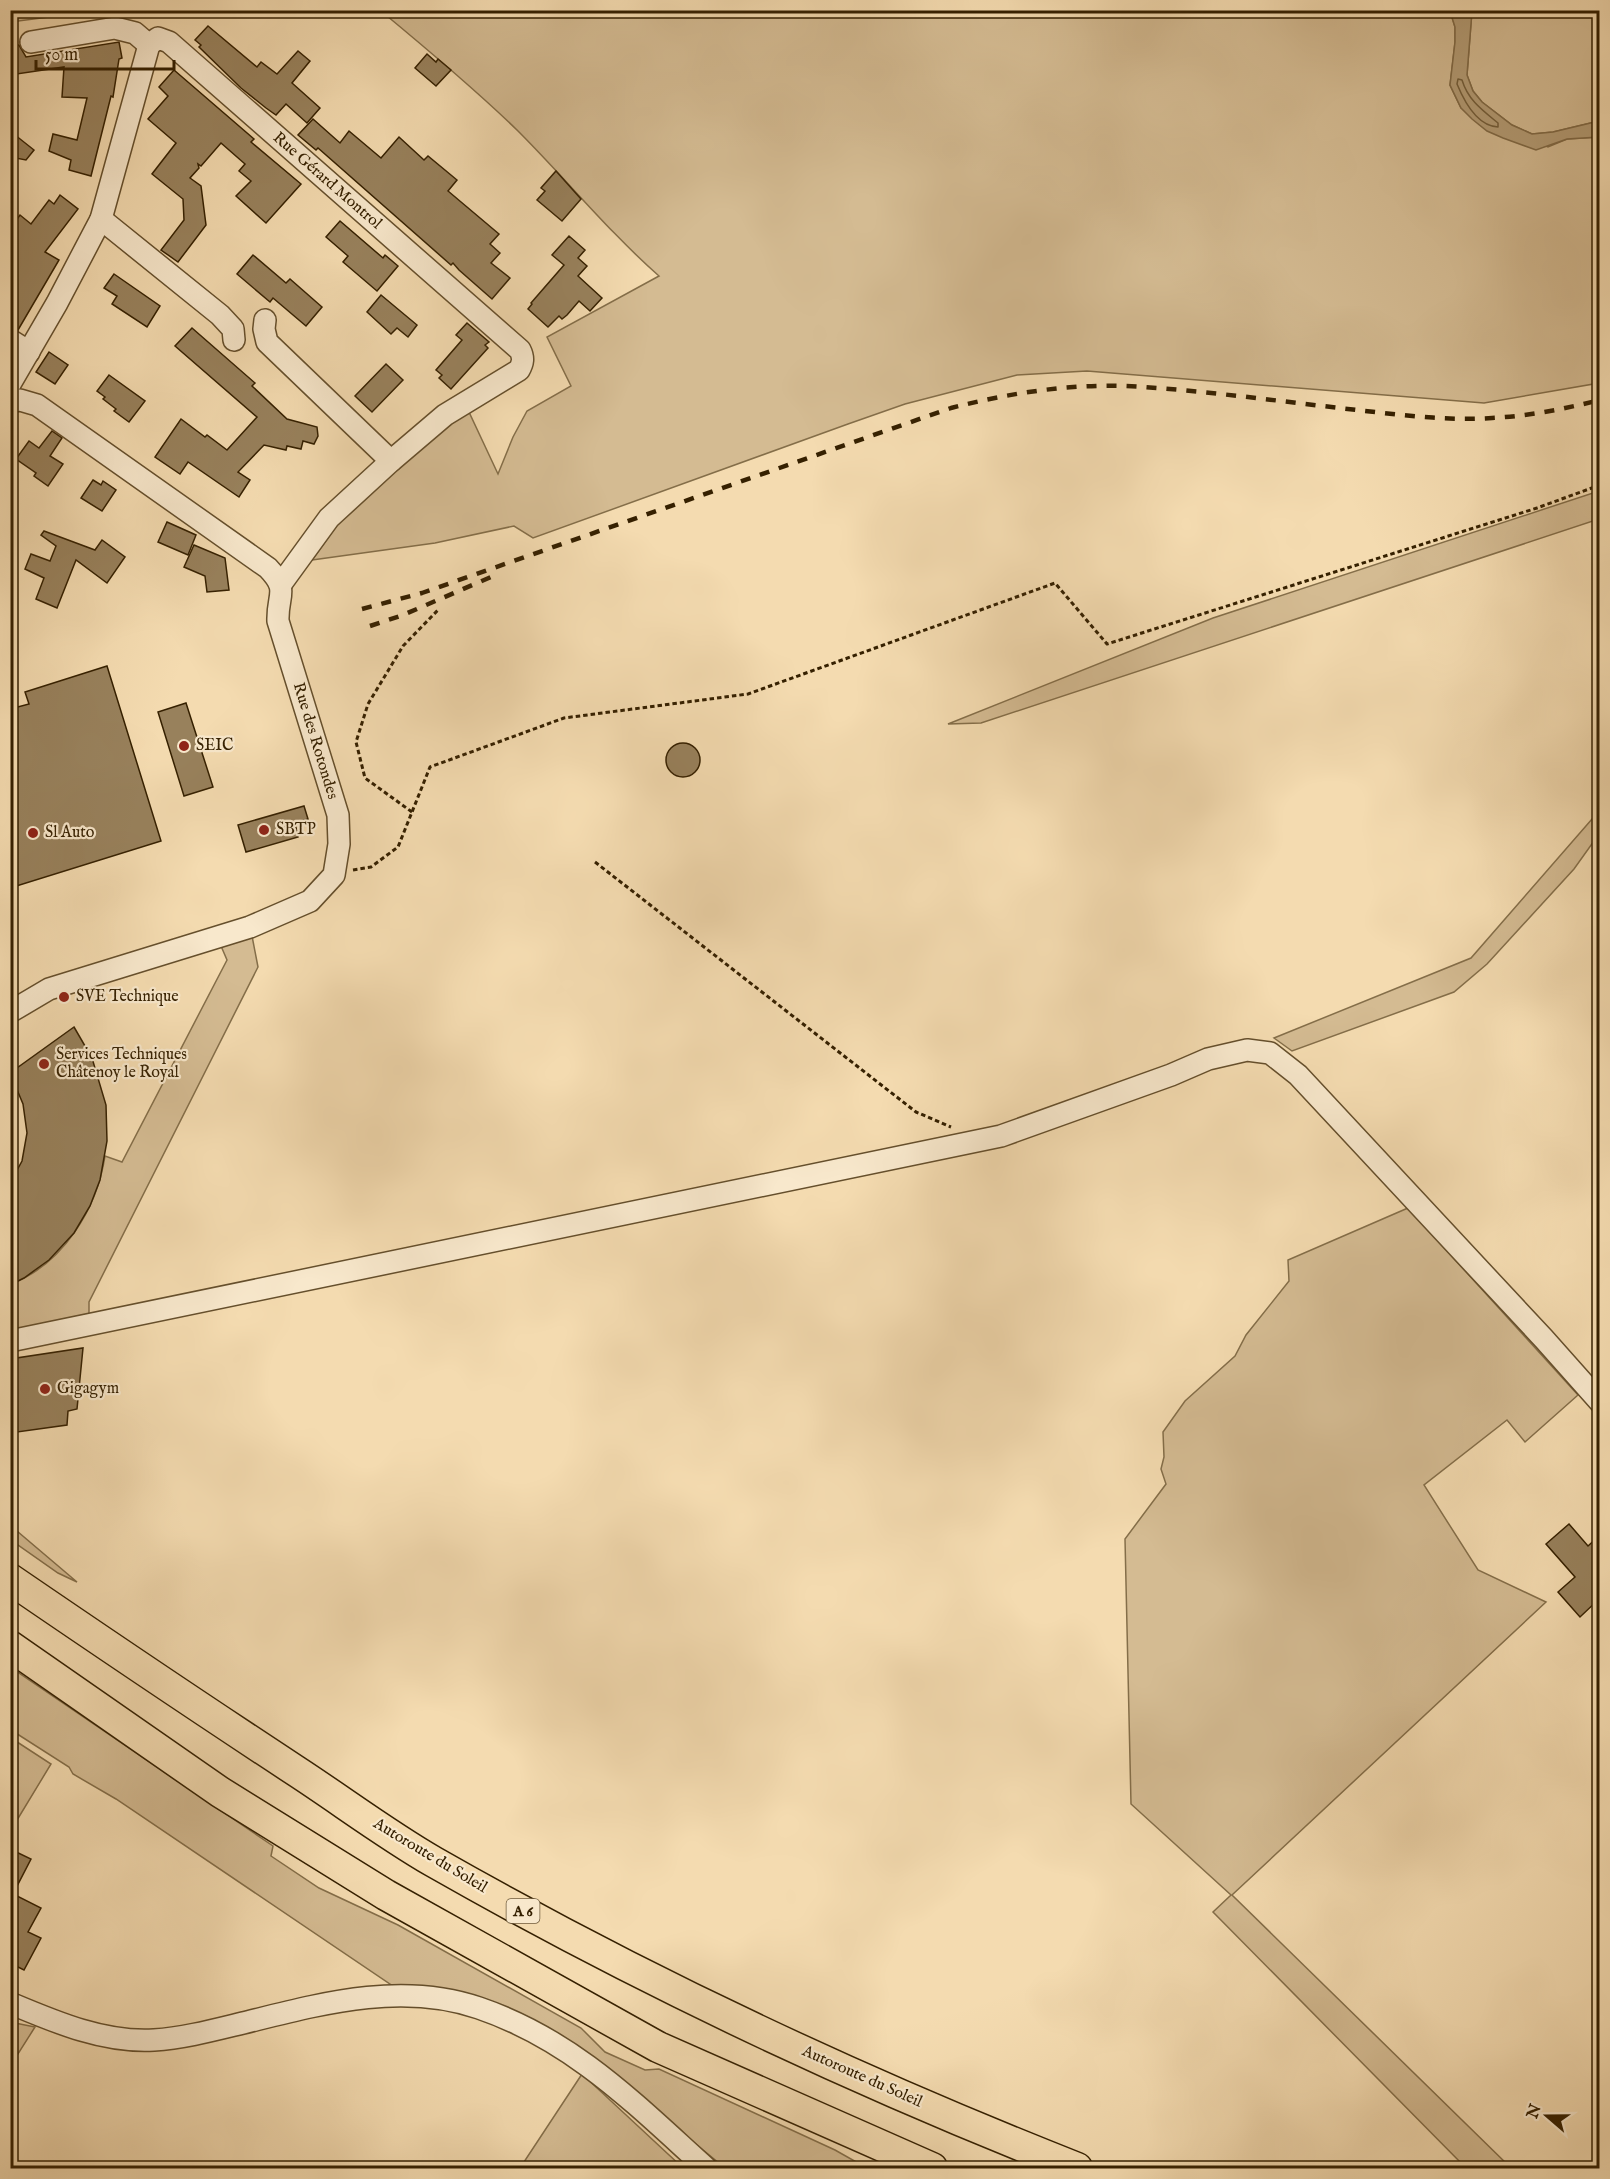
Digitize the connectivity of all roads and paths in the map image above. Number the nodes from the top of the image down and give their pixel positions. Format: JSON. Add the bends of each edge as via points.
{"nodes":[{"id":1,"x":31,"y":42,"type":"dead end"},
{"id":2,"x":149,"y":45,"type":"junction"},
{"id":3,"x":101,"y":219,"type":"junction"},
{"id":4,"x":266,"y":320,"type":"dead end"},
{"id":5,"x":10,"y":340,"type":"edge"},
{"id":6,"x":234,"y":340,"type":"dead end"},
{"id":7,"x":29,"y":352,"type":"junction"},
{"id":8,"x":10,"y":384,"type":"edge"},
{"id":9,"x":10,"y":402,"type":"edge"},
{"id":10,"x":391,"y":461,"type":"junction"},
{"id":11,"x":1599,"y":485,"type":"edge"},
{"id":12,"x":281,"y":584,"type":"junction"},
{"id":13,"x":438,"y":610,"type":"dead end"},
{"id":14,"x":412,"y":812,"type":"junction"},
{"id":15,"x":595,"y":862,"type":"dead end"},
{"id":16,"x":334,"y":875,"type":"junction"},
{"id":17,"x":10,"y":1011,"type":"edge"},
{"id":18,"x":960,"y":1131,"type":"dead end"},
{"id":19,"x":10,"y":1341,"type":"edge"},
{"id":20,"x":1599,"y":1402,"type":"edge"},
{"id":21,"x":10,"y":1579,"type":"edge"},
{"id":22,"x":10,"y":1646,"type":"edge"},
{"id":23,"x":10,"y":2003,"type":"edge"},
{"id":24,"x":706,"y":2169,"type":"edge"},
{"id":25,"x":932,"y":2169,"type":"edge"},
{"id":26,"x":1077,"y":2169,"type":"edge"}],
"edges":[{"from":1,"to":2,"type":"street","via":[[116,28],[135,33]]},
{"from":2,"to":3,"type":"street"},
{"from":2,"to":10,"type":"street","name":"Rue Gérard Montrol","via":[[159,39],[169,42],[520,350],[523,361],[519,370],[445,415]]},
{"from":3,"to":6,"type":"street","via":[[220,315],[233,329]]},
{"from":3,"to":7,"type":"street"},
{"from":4,"to":10,"type":"street","via":[[267,342]]},
{"from":5,"to":7,"type":"street"},
{"from":7,"to":8,"type":"street"},
{"from":9,"to":12,"type":"street","via":[[20,400],[37,405],[268,568]]},
{"from":10,"to":12,"type":"street","name":"Rue Gérard Montrol","via":[[329,518]]},
{"from":11,"to":14,"type":"path","via":[[1538,508],[1107,644],[1055,583],[748,694],[564,718],[430,767]]},
{"from":12,"to":16,"type":"street","name":"Rue des Rotondes","via":[[281,632],[338,815]]},
{"from":13,"to":14,"type":"path","via":[[403,646],[368,704],[356,742],[366,778]]},
{"from":14,"to":16,"type":"path","via":[[398,847],[371,867]]},
{"from":15,"to":18,"type":"path","via":[[916,1112]]},
{"from":16,"to":17,"type":"street","via":[[310,901],[281,915],[50,989]]},
{"from":19,"to":20,"type":"street","via":[[1001,1136],[1208,1059],[1246,1050],[1270,1053],[1298,1075]]},
{"from":21,"to":26,"type":"highway","name":"Autoroute du Soleil","number":"A 6","via":[[431,1860],[597,1951],[750,2028]]},
{"from":22,"to":25,"type":"highway","via":[[220,1792],[396,1901],[658,2047]]},
{"from":23,"to":24,"type":"street","via":[[65,2026],[117,2038],[153,2040],[200,2034],[352,1998],[405,1995],[451,2001],[532,2031],[575,2055]]}]}
